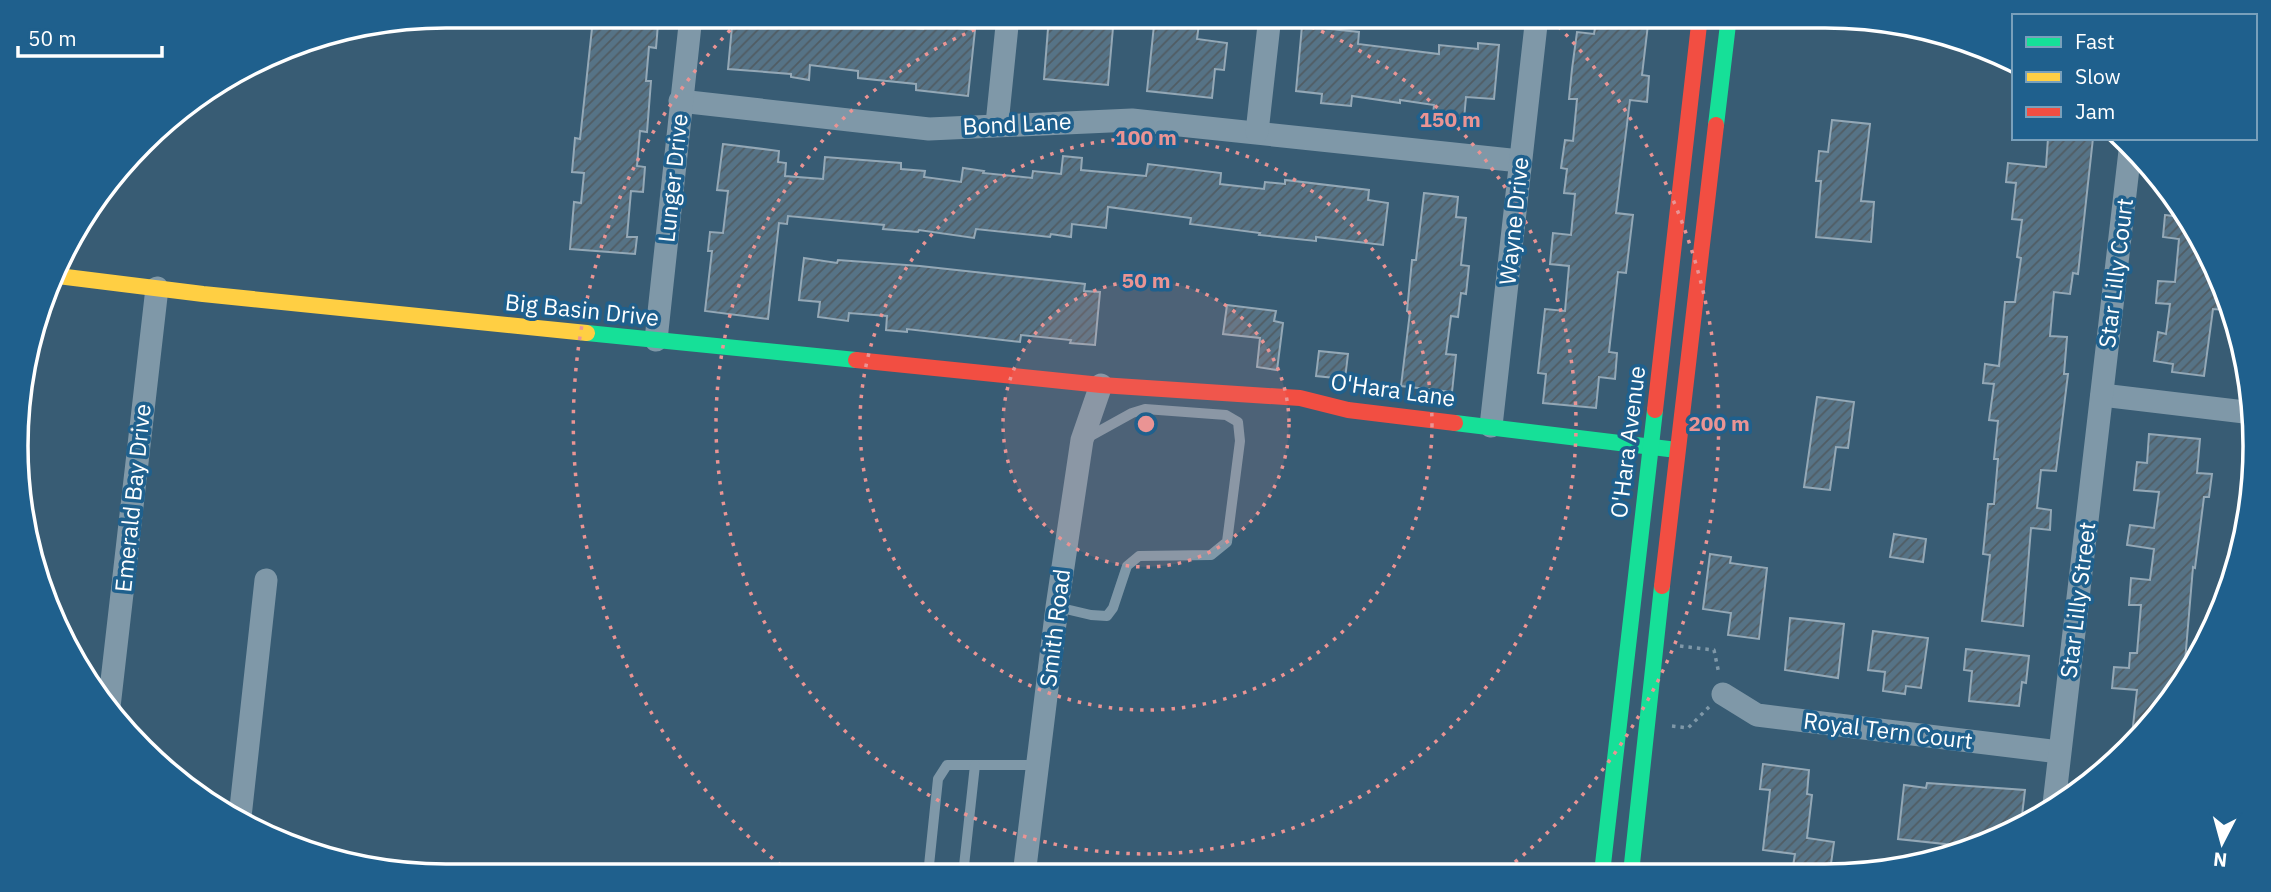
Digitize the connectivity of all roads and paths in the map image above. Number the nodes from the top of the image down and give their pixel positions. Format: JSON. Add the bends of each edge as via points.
{"nodes":[{"id":1,"x":689,"y":28,"type":"edge"},
{"id":2,"x":1007,"y":28,"type":"edge"},
{"id":3,"x":1269,"y":28,"type":"edge"},
{"id":4,"x":1536,"y":28,"type":"edge"},
{"id":5,"x":1699,"y":28,"type":"edge"},
{"id":6,"x":1727,"y":28,"type":"edge"},
{"id":7,"x":680,"y":101,"type":"junction"},
{"id":8,"x":997,"y":124,"type":"junction"},
{"id":9,"x":1257,"y":132,"type":"junction"},
{"id":10,"x":2129,"y":159,"type":"edge"},
{"id":11,"x":1520,"y":161,"type":"junction"},
{"id":12,"x":64,"y":277,"type":"edge"},
{"id":13,"x":157,"y":288,"type":"junction"},
{"id":14,"x":656,"y":340,"type":"junction"},
{"id":15,"x":1101,"y":385,"type":"junction"},
{"id":16,"x":2102,"y":395,"type":"junction"},
{"id":17,"x":2241,"y":412,"type":"edge"},
{"id":18,"x":1491,"y":426,"type":"junction"},
{"id":19,"x":1082,"y":440,"type":"junction"},
{"id":20,"x":1650,"y":446,"type":"junction"},
{"id":21,"x":1677,"y":450,"type":"junction"},
{"id":22,"x":266,"y":580,"type":"dead end"},
{"id":23,"x":1057,"y":607,"type":"junction"},
{"id":24,"x":1657,"y":642,"type":"junction"},
{"id":25,"x":1723,"y":694,"type":"junction"},
{"id":26,"x":110,"y":695,"type":"edge"},
{"id":27,"x":1648,"y":724,"type":"junction"},
{"id":28,"x":2059,"y":752,"type":"junction"},
{"id":29,"x":975,"y":765,"type":"junction"},
{"id":30,"x":1038,"y":765,"type":"junction"},
{"id":31,"x":2055,"y":795,"type":"edge"},
{"id":32,"x":241,"y":810,"type":"edge"},
{"id":33,"x":929,"y":864,"type":"edge"},
{"id":34,"x":964,"y":864,"type":"edge"},
{"id":35,"x":1025,"y":864,"type":"edge"},
{"id":36,"x":1603,"y":864,"type":"edge"},
{"id":37,"x":1632,"y":864,"type":"edge"}],
"edges":[{"from":1,"to":7,"type":"street","name":"Lunger Drive"},
{"from":2,"to":8,"type":"street"},
{"from":3,"to":9,"type":"street"},
{"from":4,"to":11,"type":"street","name":"Wayne Drive"},
{"from":5,"to":20,"type":"street","name":"O'Hara Avenue"},
{"from":6,"to":21,"type":"street"},
{"from":7,"to":8,"type":"street","name":"Bond Lane","via":[[929,129]]},
{"from":7,"to":14,"type":"street","name":"Lunger Drive"},
{"from":8,"to":9,"type":"street","name":"Bond Lane","via":[[1132,120]]},
{"from":9,"to":11,"type":"street","name":"Bond Lane"},
{"from":10,"to":16,"type":"street","name":"Star Lilly Court"},
{"from":11,"to":18,"type":"street","name":"Wayne Drive"},
{"from":12,"to":13,"type":"street","name":"Big Basin Drive"},
{"from":13,"to":14,"type":"street","name":"Big Basin Drive"},
{"from":13,"to":26,"type":"street","name":"Emerald Bay Drive"},
{"from":14,"to":15,"type":"street","name":"Big Basin Drive"},
{"from":15,"to":18,"type":"street","name":"O'Hara Lane","via":[[1300,398],[1348,410]]},
{"from":15,"to":19,"type":"street","name":"Smith Road"},
{"from":16,"to":17,"type":"street"},
{"from":16,"to":28,"type":"street","name":"Star Lilly Street"},
{"from":18,"to":20,"type":"street","name":"O'Hara Lane"},
{"from":19,"to":23,"type":"street","name":"Smith Road"},
{"from":19,"to":23,"type":"lane","via":[[1145,409],[1226,415],[1238,422],[1240,441],[1227,542],[1211,555],[1139,555],[1127,566],[1107,616]]},
{"from":20,"to":21,"type":"street","name":"O'Hara Lane"},
{"from":20,"to":36,"type":"street","name":"O'Hara Avenue"},
{"from":21,"to":24,"type":"street"},
{"from":22,"to":32,"type":"street"},
{"from":23,"to":30,"type":"street","name":"Smith Road"},
{"from":24,"to":25,"type":"path","via":[[1714,650]]},
{"from":24,"to":27,"type":"street"},
{"from":25,"to":27,"type":"path","via":[[1688,728]]},
{"from":25,"to":28,"type":"street","name":"Royal Tern Court","via":[[1758,715]]},
{"from":27,"to":37,"type":"street"},
{"from":28,"to":31,"type":"street","name":"Star Lilly Street"},
{"from":29,"to":30,"type":"lane"},
{"from":29,"to":33,"type":"lane","via":[[947,765],[937,779]]},
{"from":29,"to":34,"type":"lane"},
{"from":30,"to":35,"type":"street","name":"Smith Road"}]}
